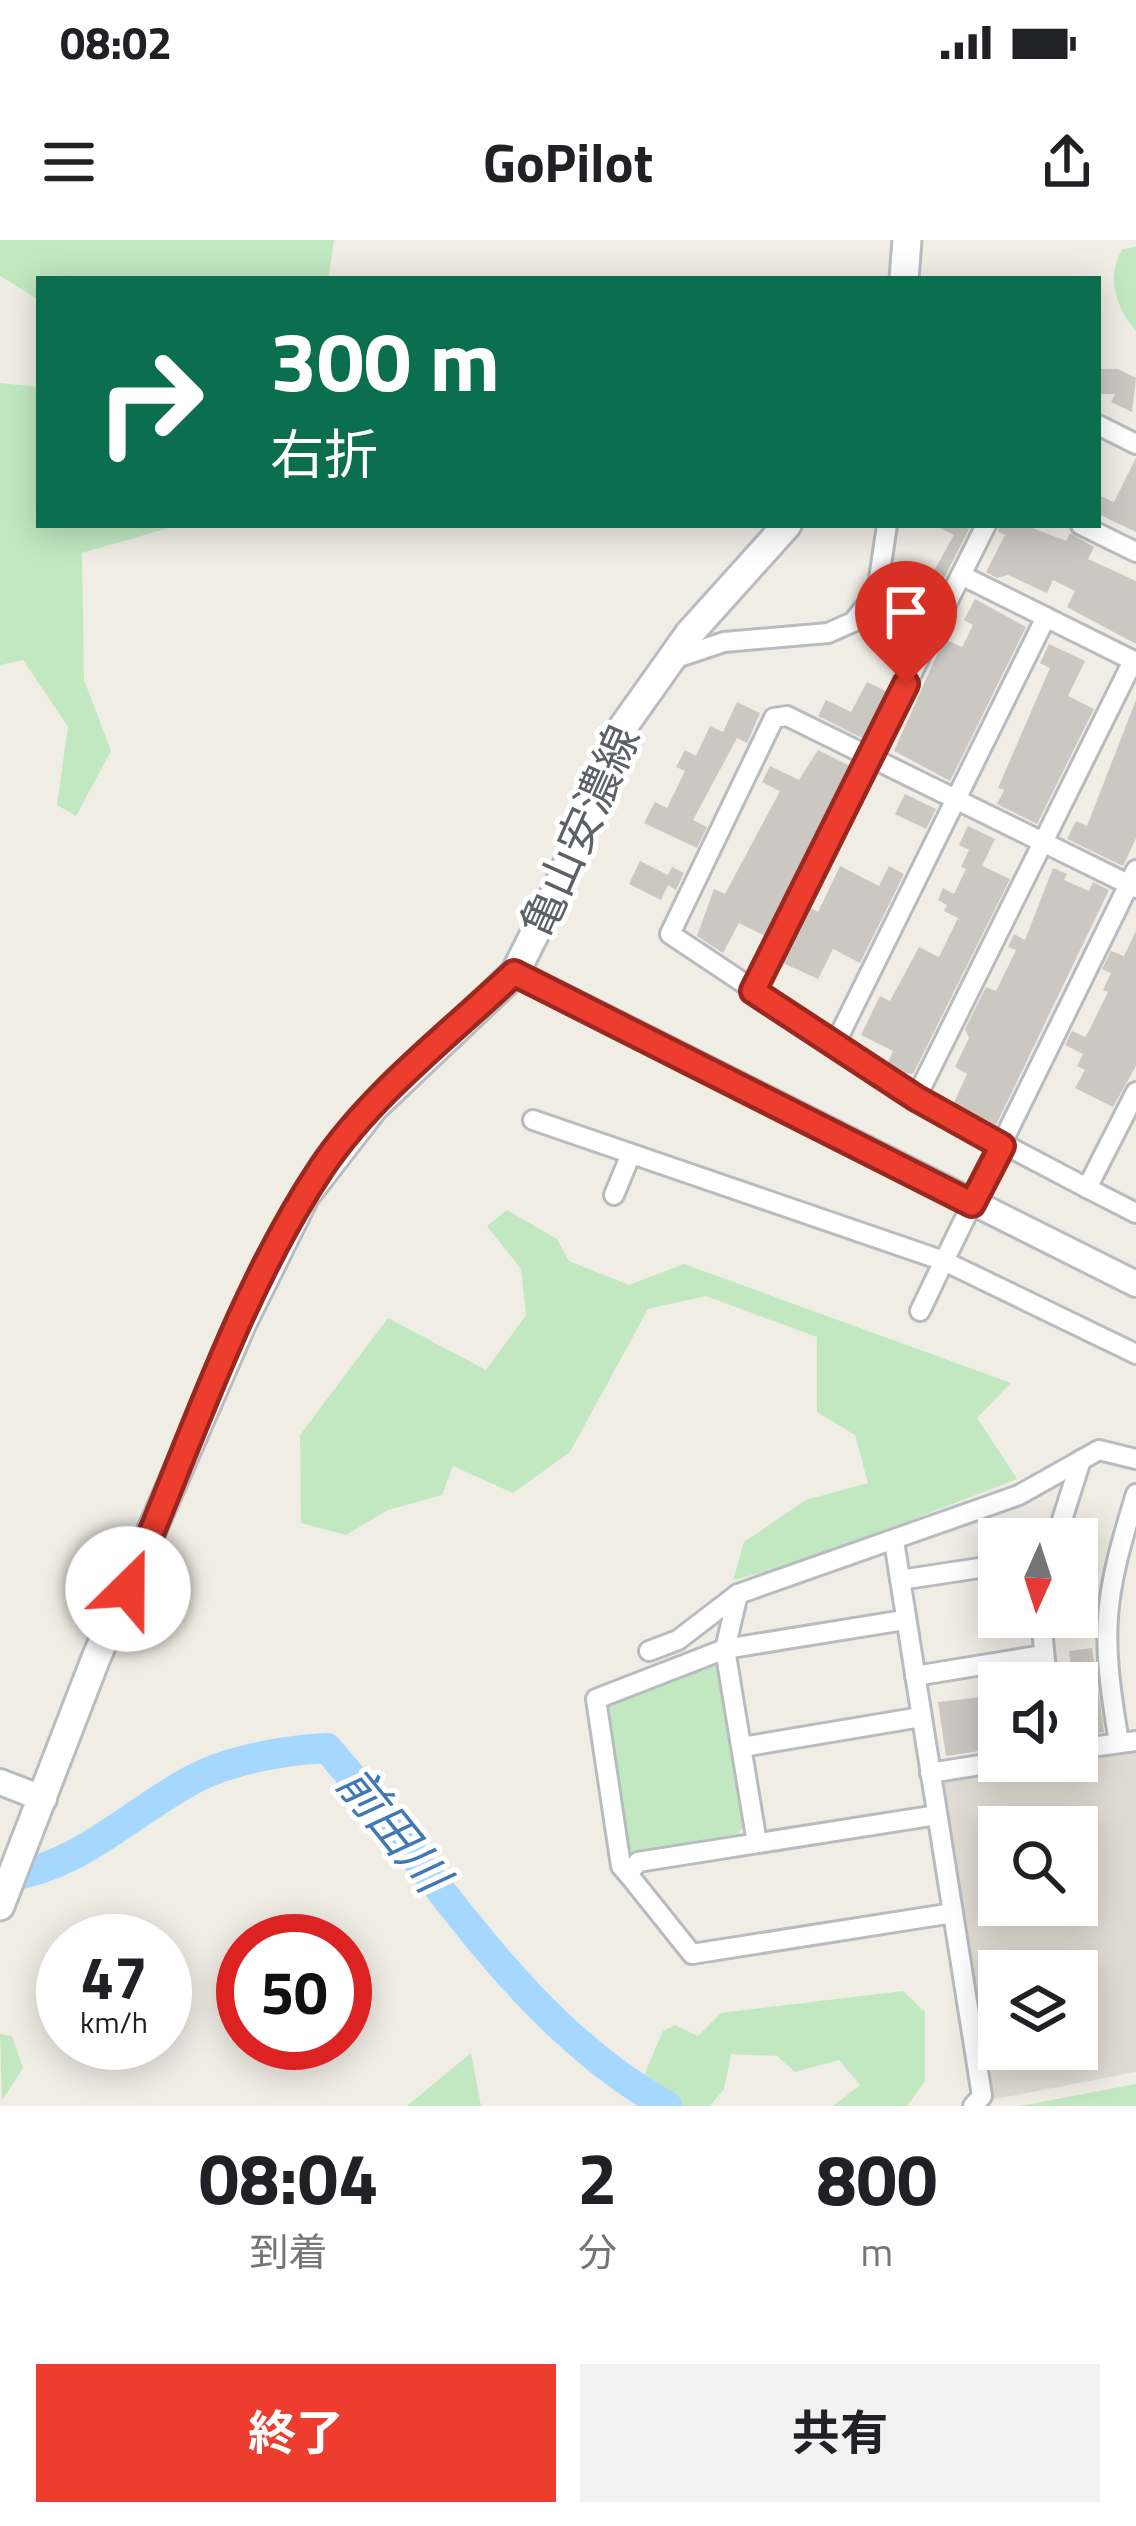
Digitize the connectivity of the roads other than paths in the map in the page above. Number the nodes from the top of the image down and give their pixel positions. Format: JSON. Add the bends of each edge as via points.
{"nodes":[{"id":1,"x":908,"y":240,"type":"edge"},
{"id":2,"x":904,"y":276,"type":"edge"},
{"id":3,"x":1101,"y":426,"type":"edge"},
{"id":4,"x":1136,"y":444,"type":"edge"},
{"id":5,"x":784,"y":528,"type":"edge"},
{"id":6,"x":887,"y":528,"type":"edge"},
{"id":7,"x":984,"y":528,"type":"edge"},
{"id":8,"x":1087,"y":528,"type":"edge"},
{"id":9,"x":1136,"y":552,"type":"edge"},
{"id":10,"x":961,"y":575,"type":"junction"},
{"id":11,"x":1046,"y":617,"type":"junction"},
{"id":12,"x":669,"y":660,"type":"junction"},
{"id":13,"x":1135,"y":661,"type":"edge"},
{"id":14,"x":870,"y":757,"type":"junction"},
{"id":15,"x":956,"y":800,"type":"junction"},
{"id":16,"x":1044,"y":843,"type":"junction"},
{"id":17,"x":1134,"y":880,"type":"edge"},
{"id":18,"x":514,"y":973,"type":"junction"},
{"id":19,"x":753,"y":991,"type":"junction"},
{"id":20,"x":836,"y":1044,"type":"junction"},
{"id":21,"x":916,"y":1098,"type":"junction"},
{"id":22,"x":1134,"y":1099,"type":"edge"},
{"id":23,"x":533,"y":1120,"type":"dead end"},
{"id":24,"x":1002,"y":1146,"type":"junction"},
{"id":25,"x":631,"y":1154,"type":"junction"},
{"id":26,"x":1087,"y":1188,"type":"junction"},
{"id":27,"x":614,"y":1195,"type":"dead end"},
{"id":28,"x":972,"y":1204,"type":"junction"},
{"id":29,"x":1136,"y":1213,"type":"edge"},
{"id":30,"x":944,"y":1261,"type":"junction"},
{"id":31,"x":1136,"y":1284,"type":"edge"},
{"id":32,"x":920,"y":1311,"type":"dead end"},
{"id":33,"x":1136,"y":1354,"type":"edge"},
{"id":34,"x":1082,"y":1460,"type":"junction"},
{"id":35,"x":1136,"y":1460,"type":"edge"},
{"id":36,"x":1136,"y":1494,"type":"edge"},
{"id":37,"x":1063,"y":1518,"type":"edge"},
{"id":38,"x":894,"y":1541,"type":"junction"},
{"id":39,"x":978,"y":1568,"type":"edge"},
{"id":40,"x":900,"y":1580,"type":"junction"},
{"id":41,"x":738,"y":1594,"type":"junction"},
{"id":42,"x":904,"y":1620,"type":"junction"},
{"id":43,"x":1042,"y":1638,"type":"edge"},
{"id":44,"x":725,"y":1649,"type":"junction"},
{"id":45,"x":649,"y":1651,"type":"dead end"},
{"id":46,"x":1043,"y":1655,"type":"junction"},
{"id":47,"x":1044,"y":1662,"type":"edge"},
{"id":48,"x":915,"y":1676,"type":"junction"},
{"id":49,"x":921,"y":1717,"type":"junction"},
{"id":50,"x":1128,"y":1741,"type":"edge"},
{"id":51,"x":1098,"y":1746,"type":"edge"},
{"id":52,"x":742,"y":1747,"type":"junction"},
{"id":53,"x":978,"y":1765,"type":"edge"},
{"id":54,"x":930,"y":1773,"type":"junction"},
{"id":55,"x":0,"y":1782,"type":"edge"},
{"id":56,"x":44,"y":1799,"type":"junction"},
{"id":57,"x":937,"y":1815,"type":"junction"},
{"id":58,"x":758,"y":1843,"type":"junction"},
{"id":59,"x":628,"y":1874,"type":"junction"},
{"id":60,"x":3,"y":1899,"type":"edge"},
{"id":61,"x":953,"y":1913,"type":"junction"},
{"id":62,"x":973,"y":2106,"type":"edge"}],
"edges":[{"from":1,"to":2,"type":"main road"},
{"from":3,"to":4,"type":"street"},
{"from":5,"to":12,"type":"main road","name":"亀山安濃線"},
{"from":6,"to":12,"type":"street","via":[[877,592],[853,622],[828,633],[724,642]]},
{"from":7,"to":10,"type":"street"},
{"from":8,"to":9,"type":"street"},
{"from":10,"to":11,"type":"street"},
{"from":10,"to":14,"type":"street"},
{"from":11,"to":13,"type":"street"},
{"from":11,"to":15,"type":"street"},
{"from":12,"to":18,"type":"main road","name":"亀山安濃線","via":[[612,747],[558,887]]},
{"from":13,"to":16,"type":"street"},
{"from":14,"to":15,"type":"street"},
{"from":14,"to":19,"type":"street"},
{"from":14,"to":19,"type":"street","via":[[787,716],[774,718],[670,934]]},
{"from":15,"to":16,"type":"street"},
{"from":15,"to":20,"type":"street"},
{"from":16,"to":17,"type":"street"},
{"from":16,"to":21,"type":"street"},
{"from":17,"to":24,"type":"street"},
{"from":18,"to":28,"type":"street"},
{"from":18,"to":56,"type":"main road","name":"亀山安濃線","via":[[374,1107],[304,1196],[96,1658]]},
{"from":19,"to":20,"type":"street"},
{"from":20,"to":21,"type":"street"},
{"from":21,"to":24,"type":"street"},
{"from":22,"to":26,"type":"street"},
{"from":23,"to":25,"type":"street"},
{"from":24,"to":26,"type":"street"},
{"from":24,"to":28,"type":"street"},
{"from":25,"to":27,"type":"street"},
{"from":25,"to":30,"type":"street"},
{"from":26,"to":29,"type":"street"},
{"from":28,"to":30,"type":"street"},
{"from":28,"to":31,"type":"street"},
{"from":30,"to":32,"type":"street"},
{"from":30,"to":33,"type":"street"},
{"from":34,"to":35,"type":"street","via":[[1099,1450]]},
{"from":34,"to":37,"type":"street"},
{"from":34,"to":38,"type":"street","via":[[1019,1495]]},
{"from":36,"to":50,"type":"street","via":[[1104,1622]]},
{"from":38,"to":40,"type":"street"},
{"from":38,"to":41,"type":"street"},
{"from":39,"to":40,"type":"street"},
{"from":40,"to":42,"type":"street"},
{"from":41,"to":44,"type":"street"},
{"from":41,"to":45,"type":"street","via":[[678,1640]]},
{"from":42,"to":44,"type":"street"},
{"from":42,"to":48,"type":"street"},
{"from":43,"to":46,"type":"street"},
{"from":44,"to":52,"type":"street"},
{"from":44,"to":59,"type":"street","via":[[596,1699]]},
{"from":46,"to":47,"type":"street"},
{"from":46,"to":48,"type":"street"},
{"from":48,"to":49,"type":"street"},
{"from":49,"to":52,"type":"street"},
{"from":49,"to":54,"type":"street"},
{"from":50,"to":51,"type":"street"},
{"from":52,"to":58,"type":"street"},
{"from":53,"to":54,"type":"street"},
{"from":54,"to":57,"type":"street"},
{"from":55,"to":56,"type":"street"},
{"from":56,"to":60,"type":"main road","name":"亀山安濃線"},
{"from":57,"to":58,"type":"street"},
{"from":57,"to":61,"type":"street"},
{"from":58,"to":59,"type":"street","via":[[638,1862]]},
{"from":59,"to":61,"type":"street","via":[[692,1954]]},
{"from":61,"to":62,"type":"street","via":[[982,2096]]}]}
